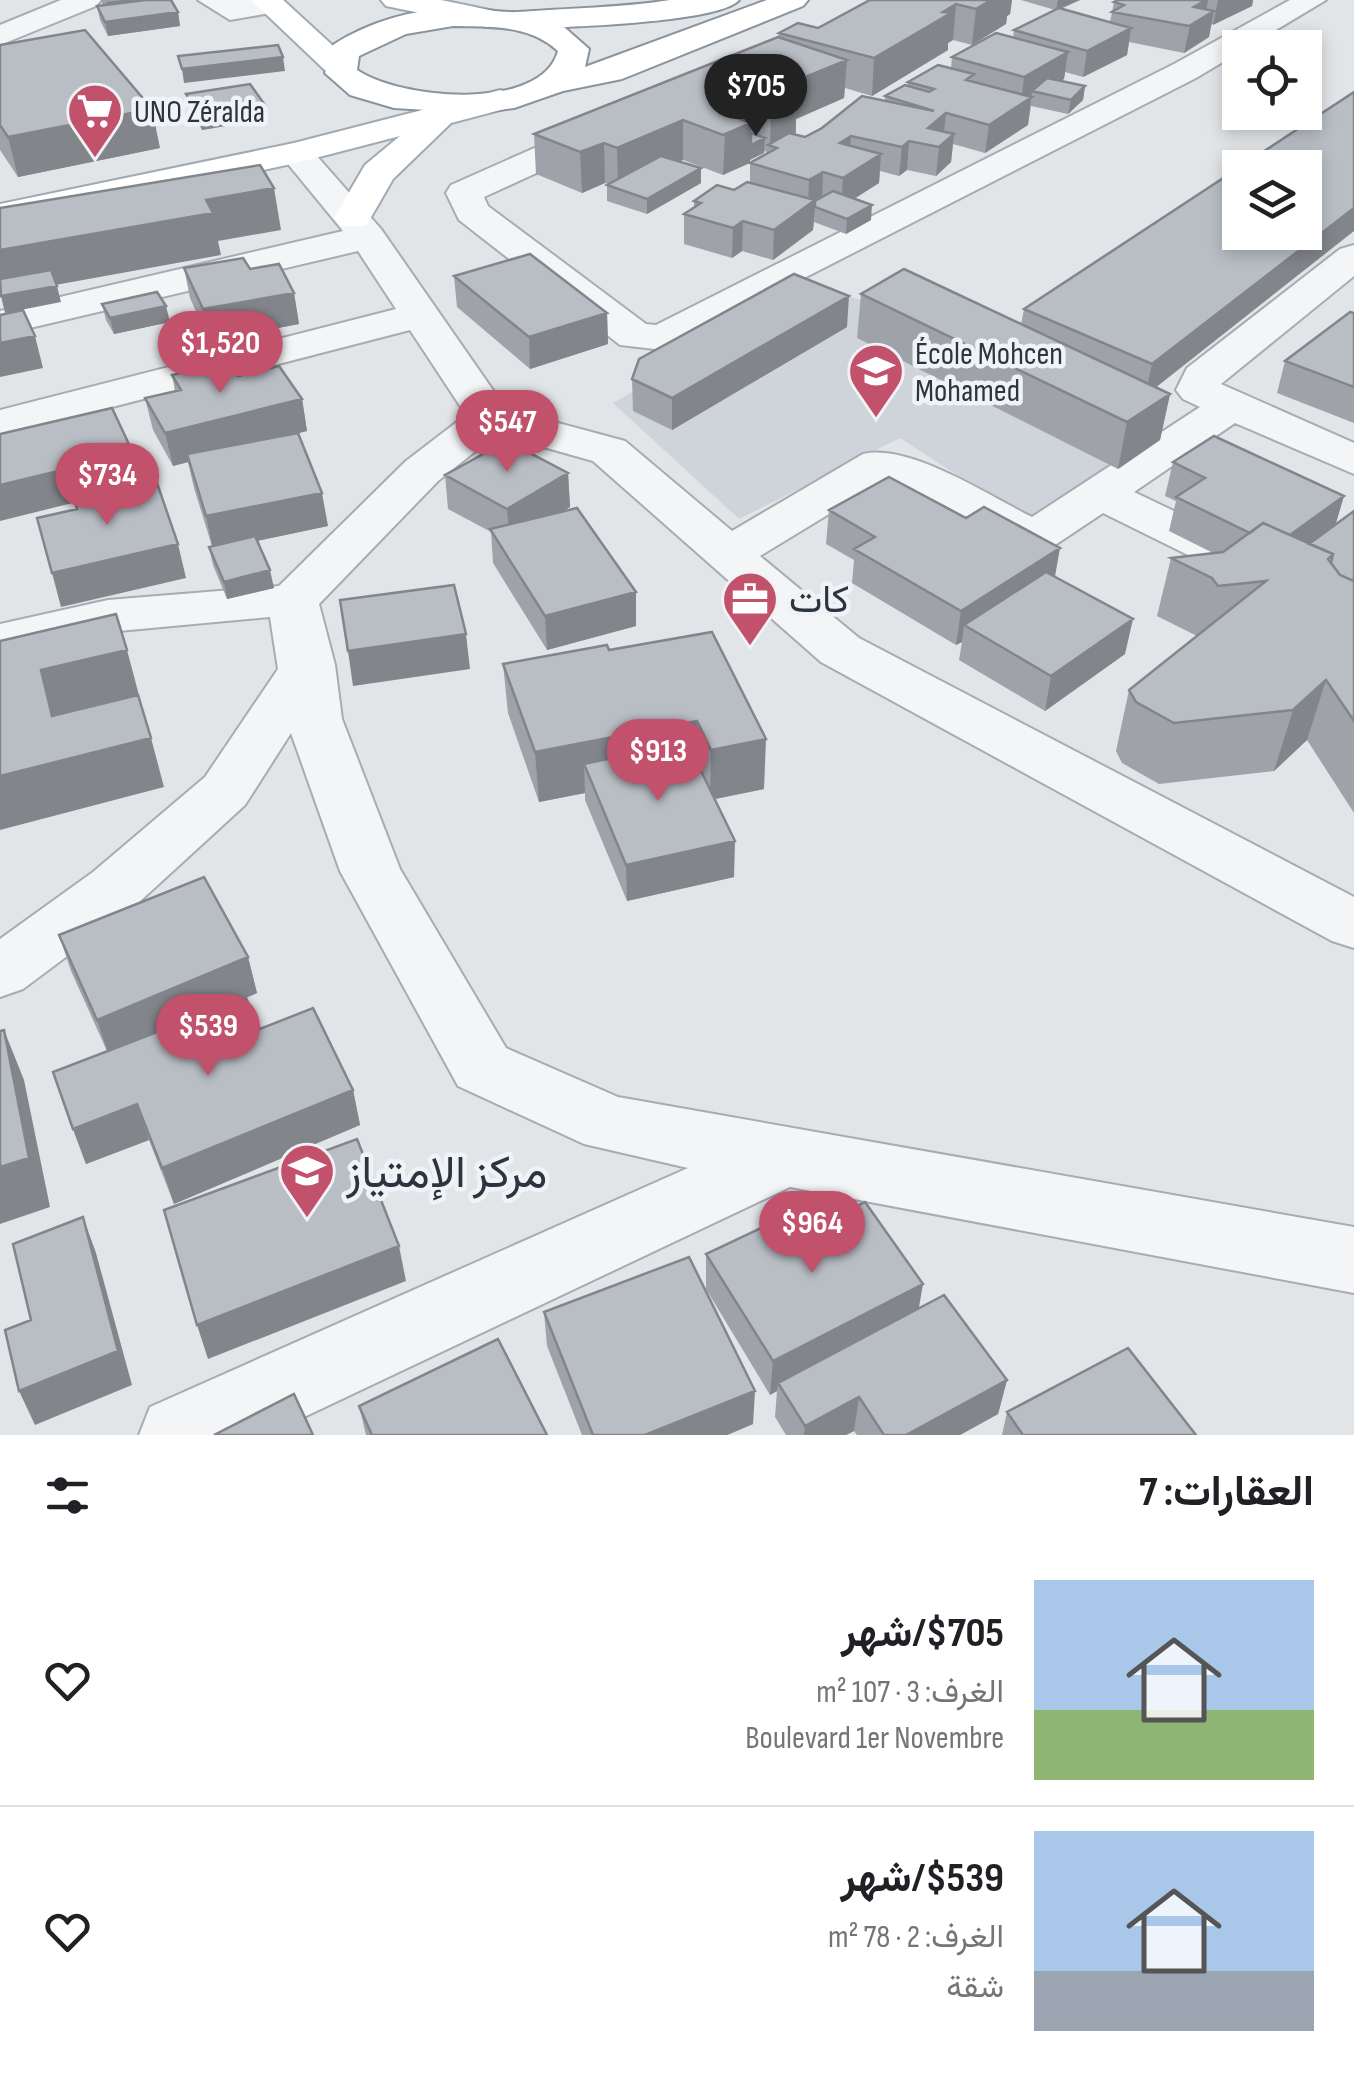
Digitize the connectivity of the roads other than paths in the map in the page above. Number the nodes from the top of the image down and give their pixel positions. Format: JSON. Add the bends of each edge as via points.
{"nodes":[{"id":1,"x":86,"y":0,"type":"edge"},
{"id":2,"x":212,"y":0,"type":"edge"},
{"id":3,"x":724,"y":0,"type":"edge"},
{"id":4,"x":793,"y":0,"type":"edge"},
{"id":5,"x":1311,"y":0,"type":"edge"},
{"id":6,"x":397,"y":1,"type":"edge"},
{"id":7,"x":276,"y":2,"type":"edge"},
{"id":8,"x":495,"y":18,"type":"junction"},
{"id":9,"x":0,"y":36,"type":"edge"},
{"id":10,"x":343,"y":73,"type":"junction"},
{"id":11,"x":555,"y":83,"type":"junction"},
{"id":12,"x":500,"y":100,"type":"junction"},
{"id":13,"x":642,"y":113,"type":"edge"},
{"id":14,"x":448,"y":114,"type":"junction"},
{"id":15,"x":296,"y":153,"type":"junction"},
{"id":16,"x":0,"y":216,"type":"edge"},
{"id":17,"x":360,"y":228,"type":"junction"},
{"id":18,"x":1354,"y":257,"type":"edge"},
{"id":19,"x":423,"y":314,"type":"junction"},
{"id":20,"x":0,"y":323,"type":"edge"},
{"id":21,"x":1231,"y":406,"type":"junction"},
{"id":22,"x":490,"y":418,"type":"junction"},
{"id":23,"x":0,"y":423,"type":"edge"},
{"id":24,"x":1354,"y":460,"type":"edge"},
{"id":25,"x":1103,"y":495,"type":"junction"},
{"id":26,"x":730,"y":552,"type":"junction"},
{"id":27,"x":293,"y":601,"type":"junction"},
{"id":28,"x":1354,"y":617,"type":"edge"},
{"id":29,"x":0,"y":641,"type":"edge"},
{"id":30,"x":308,"y":664,"type":"junction"},
{"id":31,"x":1354,"y":925,"type":"edge"},
{"id":32,"x":0,"y":972,"type":"edge"},
{"id":33,"x":786,"y":1156,"type":"junction"},
{"id":34,"x":1354,"y":1260,"type":"edge"},
{"id":35,"x":179,"y":1435,"type":"edge"}],
"edges":[{"from":1,"to":9,"type":"street"},
{"from":2,"to":7,"type":"street","via":[[230,10]]},
{"from":3,"to":8,"type":"main road","via":[[626,16]]},
{"from":4,"to":11,"type":"main road","via":[[632,65]]},
{"from":5,"to":13,"type":"street","via":[[1185,72],[649,340],[472,212],[464,193]]},
{"from":6,"to":8,"type":"main road"},
{"from":7,"to":10,"type":"main road"},
{"from":8,"to":10,"type":"main road","via":[[435,19],[386,29],[344,52]]},
{"from":8,"to":11,"type":"main road","via":[[549,30],[574,49],[576,60]]},
{"from":10,"to":12,"type":"main road","via":[[364,91],[408,102]]},
{"from":10,"to":15,"type":"main road","via":[[346,93],[330,122]]},
{"from":11,"to":12,"type":"main road"},
{"from":12,"to":14,"type":"main road"},
{"from":14,"to":15,"type":"main road"},
{"from":14,"to":17,"type":"main road","via":[[378,173]]},
{"from":15,"to":16,"type":"main road"},
{"from":15,"to":17,"type":"street"},
{"from":17,"to":19,"type":"street"},
{"from":17,"to":20,"type":"street"},
{"from":18,"to":21,"type":"street","via":[[1202,377],[1198,390]]},
{"from":19,"to":22,"type":"street"},
{"from":19,"to":23,"type":"street"},
{"from":21,"to":24,"type":"street"},
{"from":21,"to":25,"type":"street"},
{"from":22,"to":26,"type":"street","via":[[610,450]]},
{"from":22,"to":27,"type":"street","via":[[422,472]]},
{"from":25,"to":26,"type":"street","via":[[1029,536],[894,467],[871,465]]},
{"from":25,"to":28,"type":"street"},
{"from":26,"to":31,"type":"street","via":[[840,650]]},
{"from":27,"to":29,"type":"street","via":[[60,622]]},
{"from":27,"to":30,"type":"street"},
{"from":30,"to":32,"type":"street","via":[[225,791],[115,888]]},
{"from":30,"to":33,"type":"street","via":[[314,719],[370,872],[482,1067],[610,1124]]},
{"from":33,"to":34,"type":"street"},
{"from":33,"to":35,"type":"street"}]}
